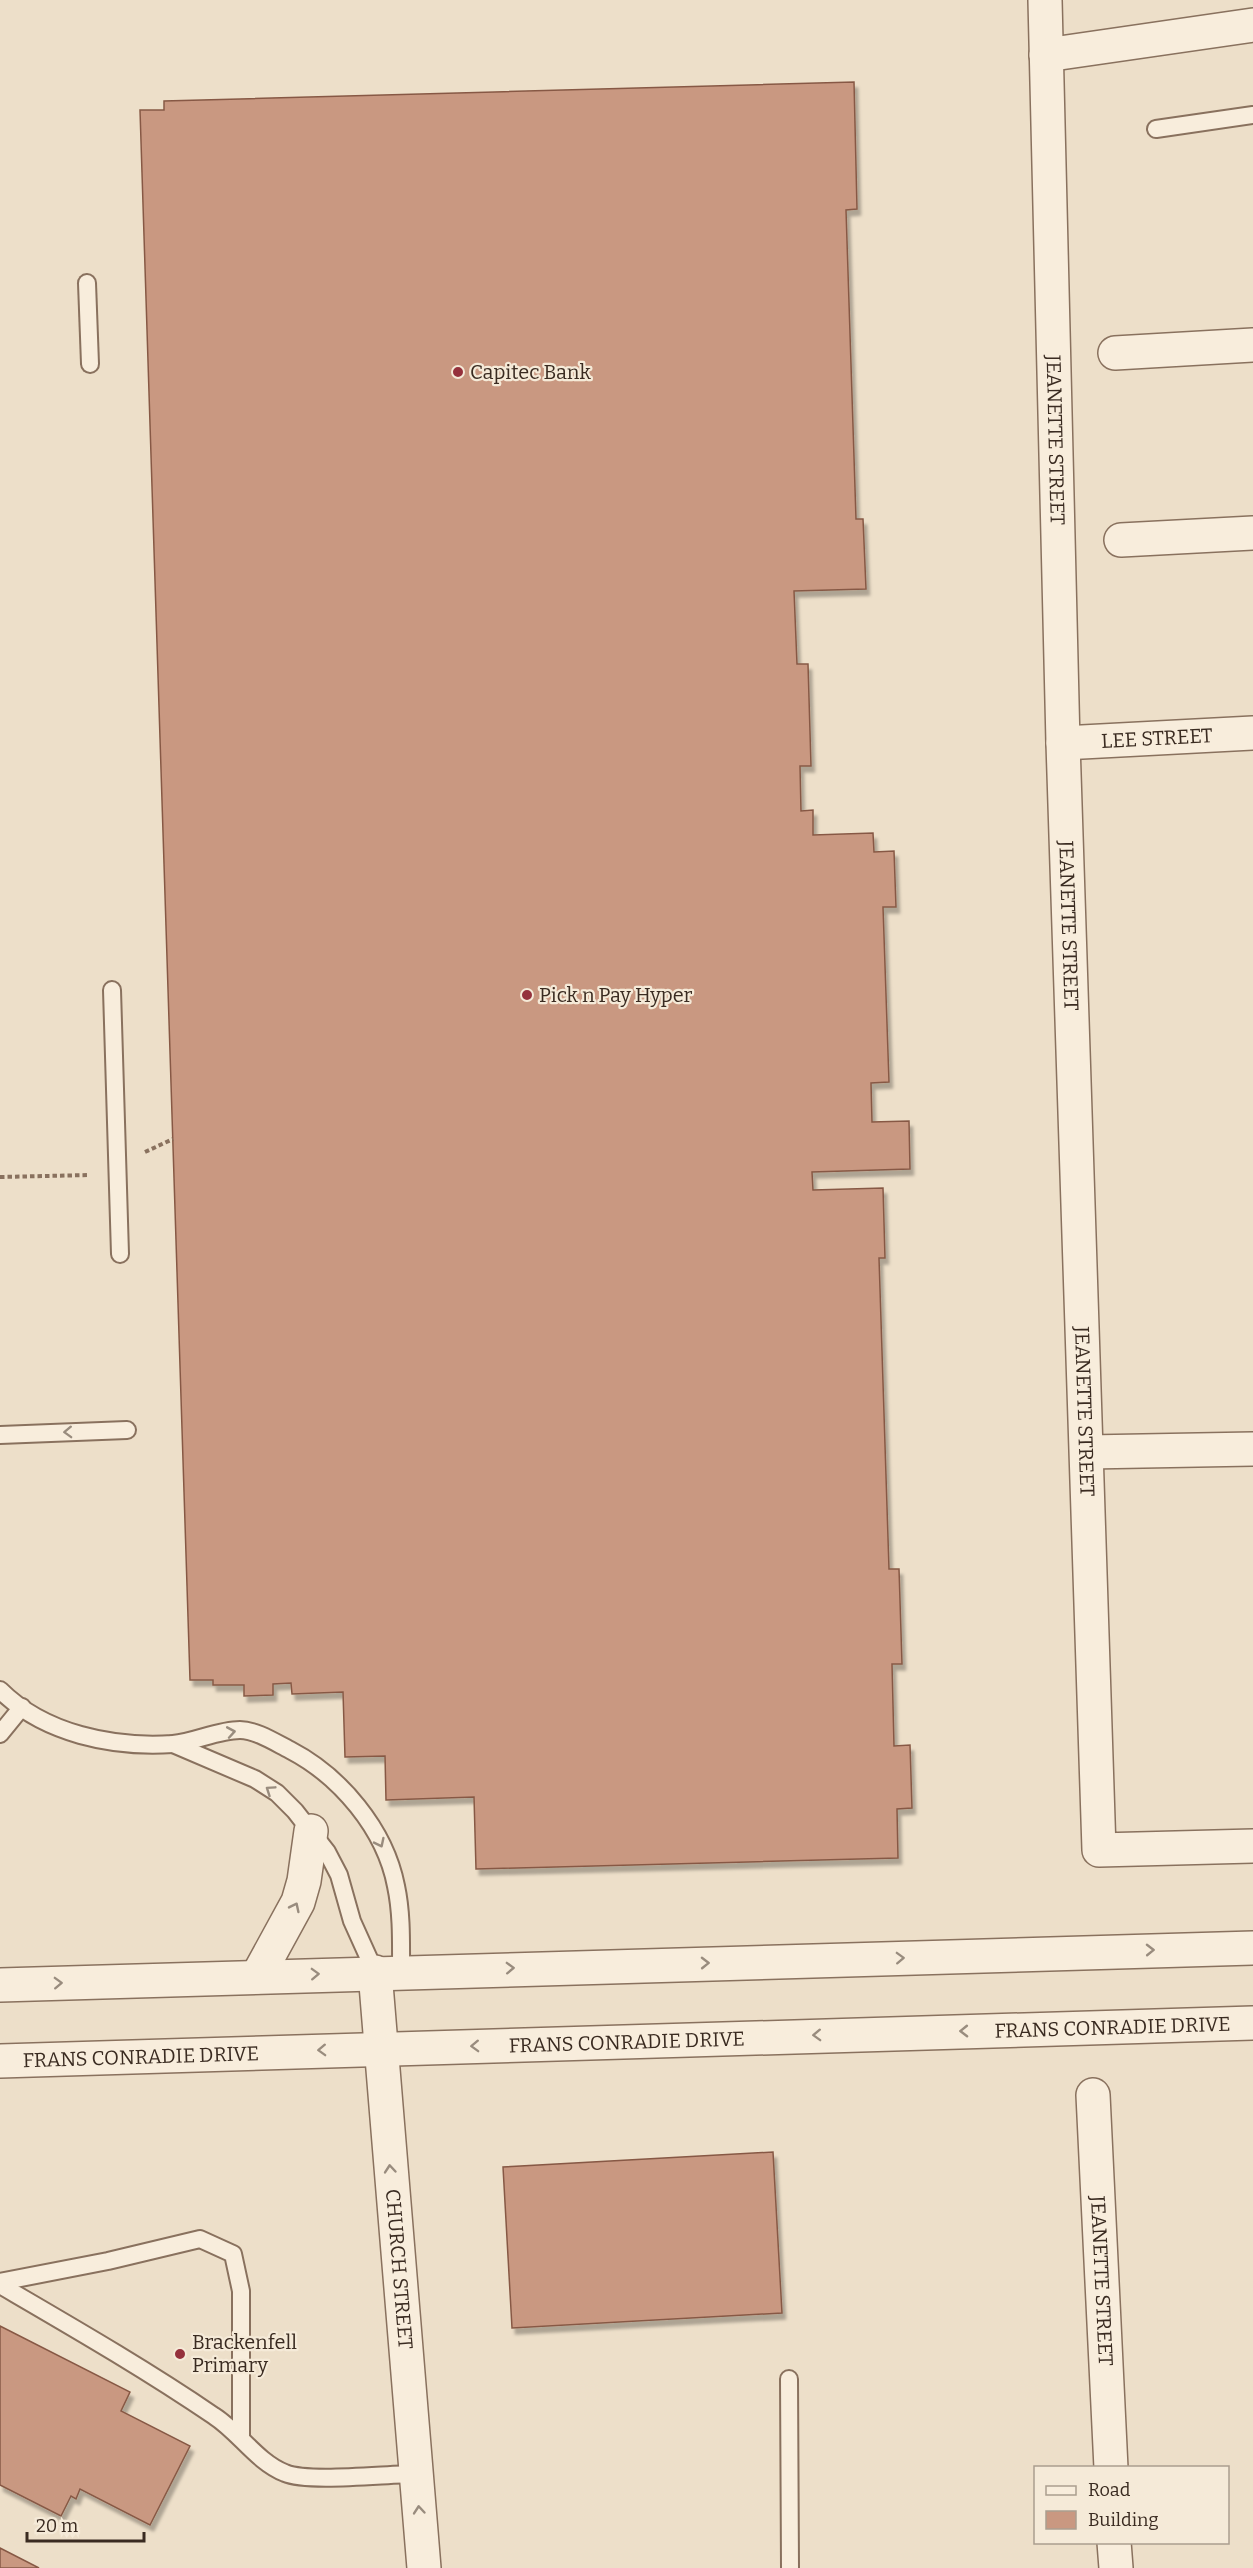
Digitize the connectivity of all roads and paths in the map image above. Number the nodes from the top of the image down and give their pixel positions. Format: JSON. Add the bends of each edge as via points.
{"nodes":[{"id":1,"x":1045,"y":0,"type":"edge"},
{"id":2,"x":1253,"y":25,"type":"edge"},
{"id":3,"x":1046,"y":55,"type":"junction"},
{"id":4,"x":1253,"y":115,"type":"edge"},
{"id":5,"x":1156,"y":129,"type":"dead end"},
{"id":6,"x":87,"y":283,"type":"dead end"},
{"id":7,"x":1253,"y":345,"type":"edge"},
{"id":8,"x":1115,"y":353,"type":"dead end"},
{"id":9,"x":90,"y":364,"type":"dead end"},
{"id":10,"x":1253,"y":533,"type":"edge"},
{"id":11,"x":1121,"y":540,"type":"dead end"},
{"id":12,"x":1253,"y":733,"type":"edge"},
{"id":13,"x":1063,"y":743,"type":"junction"},
{"id":14,"x":112,"y":990,"type":"dead end"},
{"id":15,"x":120,"y":1254,"type":"dead end"},
{"id":16,"x":127,"y":1430,"type":"dead end"},
{"id":17,"x":0,"y":1435,"type":"edge"},
{"id":18,"x":1253,"y":1449,"type":"edge"},
{"id":19,"x":1088,"y":1452,"type":"junction"},
{"id":20,"x":0,"y":1690,"type":"edge"},
{"id":21,"x":22,"y":1707,"type":"junction"},
{"id":22,"x":0,"y":1734,"type":"edge"},
{"id":23,"x":174,"y":1744,"type":"junction"},
{"id":24,"x":311,"y":1831,"type":"junction"},
{"id":25,"x":1253,"y":1846,"type":"edge"},
{"id":26,"x":1253,"y":1948,"type":"edge"},
{"id":27,"x":388,"y":1972,"type":"junction"},
{"id":28,"x":257,"y":1977,"type":"junction"},
{"id":29,"x":0,"y":1985,"type":"edge"},
{"id":30,"x":1253,"y":2023,"type":"edge"},
{"id":31,"x":380,"y":2049,"type":"junction"},
{"id":32,"x":0,"y":2061,"type":"edge"},
{"id":33,"x":1093,"y":2095,"type":"dead end"},
{"id":34,"x":0,"y":2284,"type":"edge"},
{"id":35,"x":789,"y":2379,"type":"dead end"},
{"id":36,"x":241,"y":2438,"type":"junction"},
{"id":37,"x":1111,"y":2466,"type":"edge"},
{"id":38,"x":416,"y":2474,"type":"junction"},
{"id":39,"x":1114,"y":2544,"type":"edge"},
{"id":40,"x":424,"y":2568,"type":"edge"},
{"id":41,"x":790,"y":2568,"type":"edge"},
{"id":42,"x":1116,"y":2568,"type":"edge"}],
"edges":[{"from":1,"to":3,"type":"street","name":"JEANETTE STREET"},
{"from":2,"to":3,"type":"street"},
{"from":3,"to":13,"type":"street","name":"JEANETTE STREET"},
{"from":4,"to":5,"type":"lane"},
{"from":6,"to":9,"type":"lane"},
{"from":7,"to":8,"type":"street"},
{"from":10,"to":11,"type":"street"},
{"from":12,"to":13,"type":"street","name":"LEE STREET"},
{"from":13,"to":19,"type":"street","name":"JEANETTE STREET"},
{"from":14,"to":15,"type":"lane"},
{"from":16,"to":17,"type":"lane","one_way":true},
{"from":18,"to":19,"type":"street"},
{"from":19,"to":25,"type":"street","name":"JEANETTE STREET","via":[[1099,1850]]},
{"from":20,"to":21,"type":"lane"},
{"from":21,"to":22,"type":"lane"},
{"from":21,"to":23,"type":"lane","via":[[47,1723],[98,1739]]},
{"from":24,"to":23,"type":"lane","one_way":true,"via":[[277,1793],[255,1779]]},
{"from":23,"to":27,"type":"lane","one_way":true,"via":[[240,1730],[272,1740],[328,1775],[373,1829],[388,1861],[399,1906]]},
{"from":24,"to":27,"type":"lane","via":[[339,1875],[352,1921]]},
{"from":28,"to":24,"type":"street","one_way":true,"via":[[298,1902]]},
{"from":27,"to":26,"type":"street","one_way":true},
{"from":28,"to":27,"type":"street","one_way":true},
{"from":27,"to":31,"type":"street","name":"CHURCH STREET"},
{"from":29,"to":28,"type":"street","one_way":true},
{"from":30,"to":31,"type":"street","name":"FRANS CONRADIE DRIVE","one_way":true},
{"from":31,"to":32,"type":"street","name":"FRANS CONRADIE DRIVE","one_way":true},
{"from":38,"to":31,"type":"street","name":"CHURCH STREET","one_way":true},
{"from":33,"to":37,"type":"street","name":"JEANETTE STREET"},
{"from":34,"to":36,"type":"lane","via":[[154,2375],[230,2426]]},
{"from":34,"to":36,"type":"lane","via":[[200,2239],[233,2254],[241,2291]]},
{"from":35,"to":41,"type":"lane"},
{"from":36,"to":38,"type":"lane","via":[[270,2465],[304,2478]]},
{"from":40,"to":38,"type":"street","name":"CHURCH STREET","one_way":true},
{"from":39,"to":42,"type":"street"}]}
